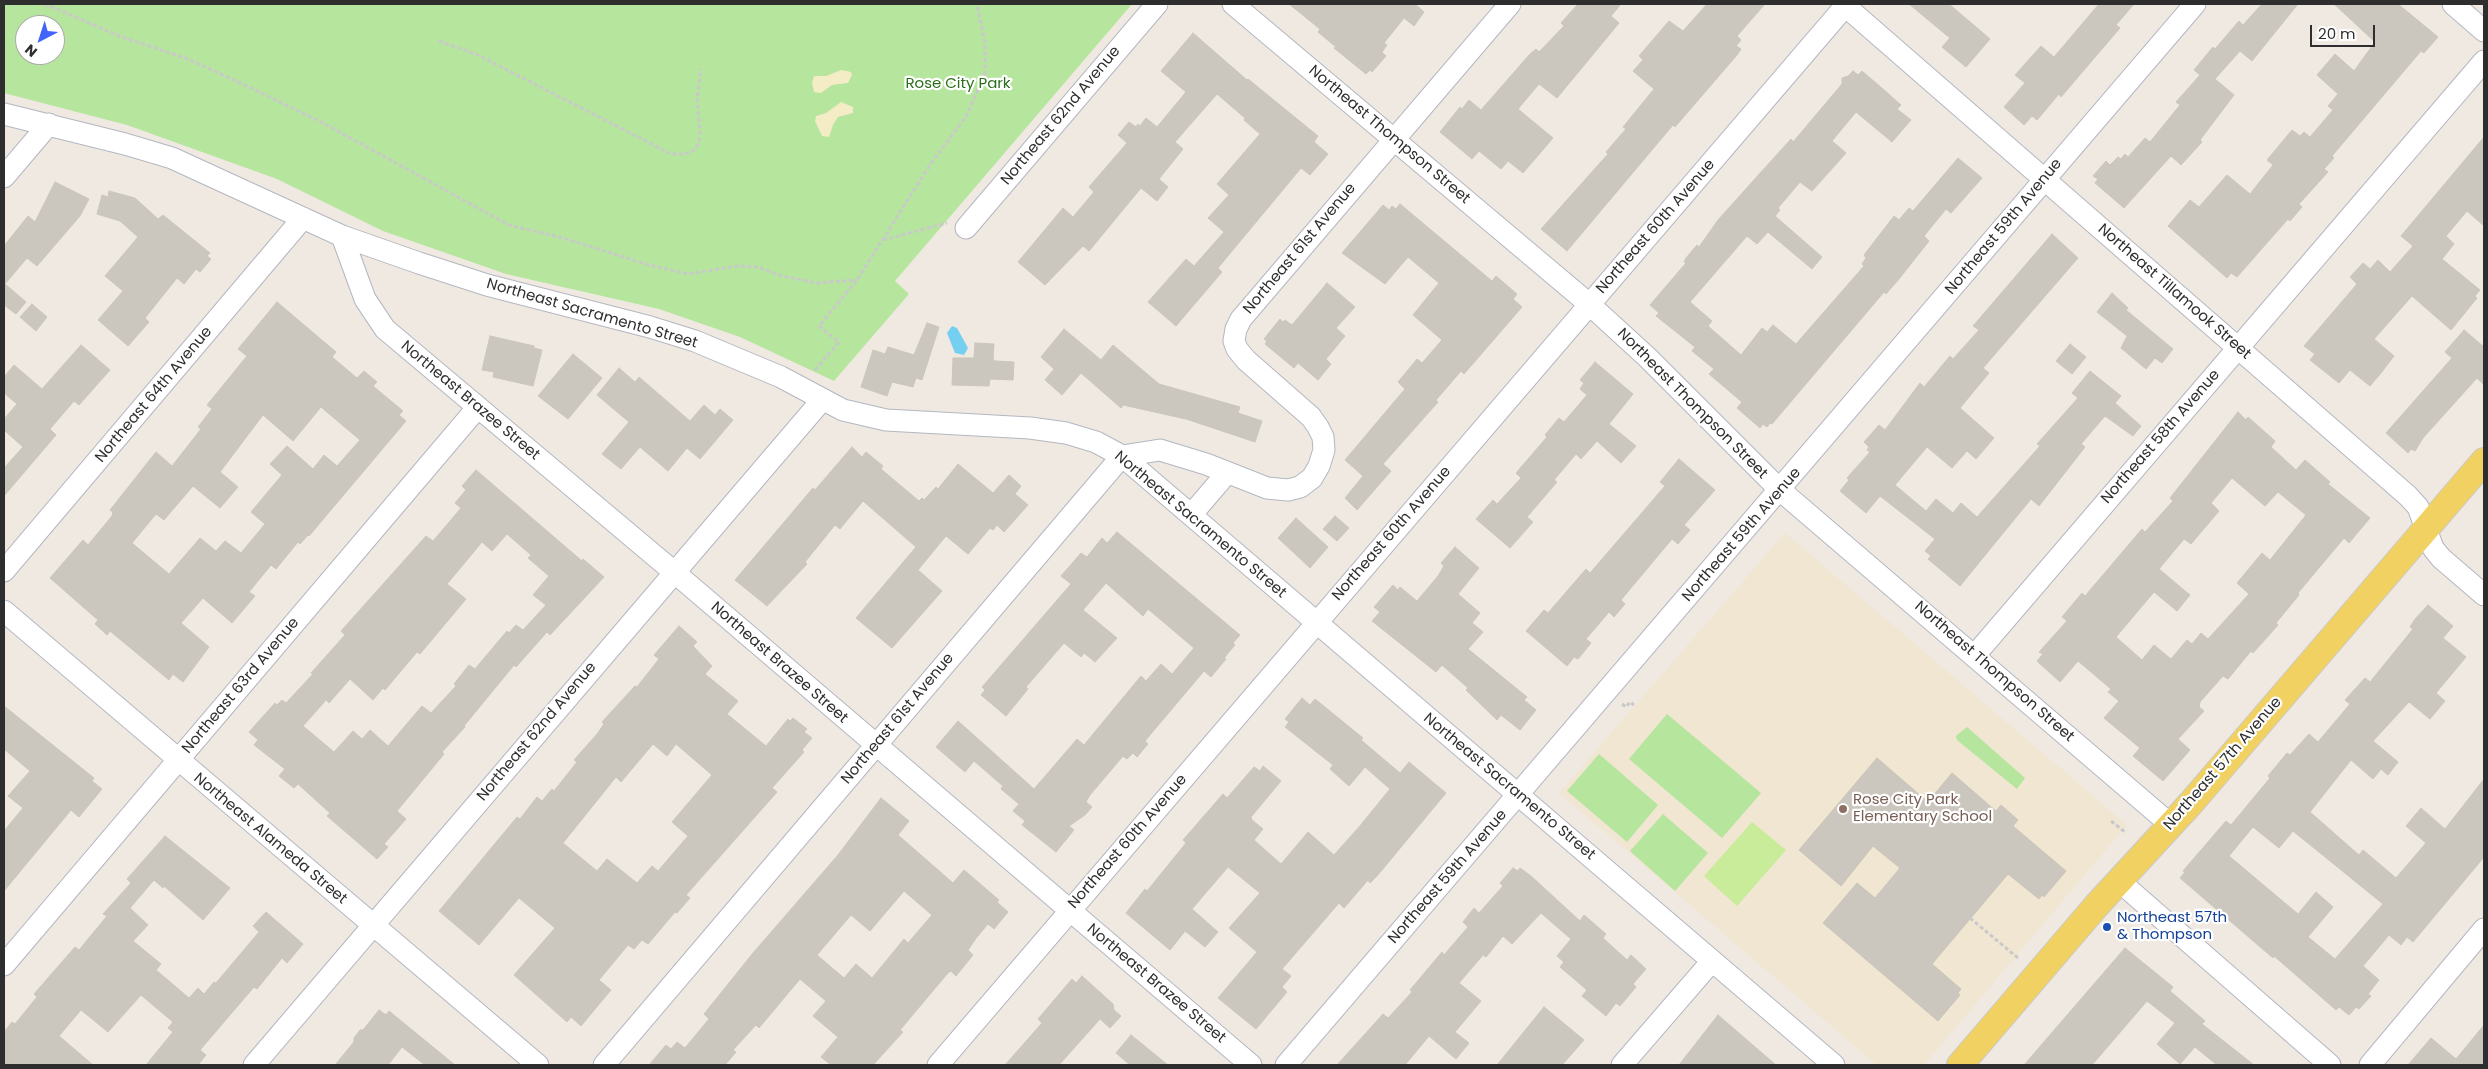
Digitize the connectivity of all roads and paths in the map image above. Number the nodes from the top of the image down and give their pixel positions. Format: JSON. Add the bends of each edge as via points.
{"nodes":[{"id":1,"x":45,"y":4,"type":"edge"},
{"id":2,"x":977,"y":4,"type":"edge"},
{"id":3,"x":1157,"y":4,"type":"edge"},
{"id":4,"x":1234,"y":4,"type":"edge"},
{"id":5,"x":1510,"y":4,"type":"edge"},
{"id":6,"x":1845,"y":4,"type":"edge"},
{"id":7,"x":2195,"y":4,"type":"edge"},
{"id":8,"x":2453,"y":4,"type":"edge"},
{"id":9,"x":2484,"y":31,"type":"edge"},
{"id":10,"x":438,"y":41,"type":"dead end"},
{"id":11,"x":2484,"y":61,"type":"edge"},
{"id":12,"x":701,"y":68,"type":"dead end"},
{"id":13,"x":4,"y":114,"type":"edge"},
{"id":14,"x":48,"y":124,"type":"junction"},
{"id":15,"x":1394,"y":139,"type":"junction"},
{"id":16,"x":4,"y":177,"type":"edge"},
{"id":17,"x":2045,"y":179,"type":"junction"},
{"id":18,"x":303,"y":218,"type":"junction"},
{"id":19,"x":966,"y":228,"type":"joint"},
{"id":20,"x":342,"y":236,"type":"junction"},
{"id":21,"x":883,"y":240,"type":"junction"},
{"id":22,"x":858,"y":280,"type":"junction"},
{"id":23,"x":1589,"y":304,"type":"junction"},
{"id":24,"x":2238,"y":348,"type":"junction"},
{"id":25,"x":814,"y":370,"type":"dead end"},
{"id":26,"x":822,"y":400,"type":"junction"},
{"id":27,"x":478,"y":407,"type":"junction"},
{"id":28,"x":1122,"y":456,"type":"junction"},
{"id":29,"x":2484,"y":461,"type":"edge"},
{"id":30,"x":1227,"y":473,"type":"junction"},
{"id":31,"x":1780,"y":490,"type":"junction"},
{"id":32,"x":1191,"y":515,"type":"junction"},
{"id":33,"x":2426,"y":528,"type":"junction"},
{"id":34,"x":4,"y":571,"type":"edge"},
{"id":35,"x":674,"y":572,"type":"junction"},
{"id":36,"x":2484,"y":595,"type":"edge"},
{"id":37,"x":4,"y":611,"type":"edge"},
{"id":38,"x":1316,"y":623,"type":"junction"},
{"id":39,"x":1975,"y":655,"type":"junction"},
{"id":40,"x":1630,"y":702,"type":"dead end"},
{"id":41,"x":1634,"y":705,"type":"dead end"},
{"id":42,"x":875,"y":745,"type":"junction"},
{"id":43,"x":178,"y":760,"type":"junction"},
{"id":44,"x":1518,"y":795,"type":"junction"},
{"id":45,"x":2111,"y":821,"type":"dead end"},
{"id":46,"x":2171,"y":825,"type":"junction"},
{"id":47,"x":2124,"y":832,"type":"dead end"},
{"id":48,"x":2119,"y":881,"type":"junction"},
{"id":49,"x":1069,"y":911,"type":"junction"},
{"id":50,"x":1970,"y":918,"type":"dead end"},
{"id":51,"x":373,"y":926,"type":"junction"},
{"id":52,"x":2484,"y":929,"type":"edge"},
{"id":53,"x":2018,"y":958,"type":"dead end"},
{"id":54,"x":1712,"y":961,"type":"junction"},
{"id":55,"x":4,"y":965,"type":"edge"},
{"id":56,"x":254,"y":1065,"type":"edge"},
{"id":57,"x":538,"y":1065,"type":"edge"},
{"id":58,"x":604,"y":1065,"type":"edge"},
{"id":59,"x":938,"y":1065,"type":"edge"},
{"id":60,"x":1251,"y":1065,"type":"edge"},
{"id":61,"x":1286,"y":1065,"type":"edge"},
{"id":62,"x":1622,"y":1065,"type":"edge"},
{"id":63,"x":1834,"y":1065,"type":"edge"},
{"id":64,"x":1960,"y":1065,"type":"edge"},
{"id":65,"x":2330,"y":1065,"type":"edge"},
{"id":66,"x":2370,"y":1065,"type":"edge"}],
"edges":[{"from":1,"to":22,"type":"path","via":[[122,37],[188,59],[250,87],[510,225],[688,274],[738,266],[758,267],[778,275],[818,283]]},
{"from":2,"to":21,"type":"path","via":[[985,44],[986,73],[967,115],[930,165]]},
{"from":3,"to":19,"type":"street","name":"Northeast 62nd Avenue"},
{"from":4,"to":15,"type":"street","name":"Northeast Thompson Street"},
{"from":5,"to":15,"type":"street","name":"Northeast 61st Avenue"},
{"from":6,"to":17,"type":"street","name":"Northeast Tillamook Street"},
{"from":6,"to":23,"type":"street","name":"Northeast 60th Avenue"},
{"from":7,"to":17,"type":"street","name":"Northeast 59th Avenue"},
{"from":8,"to":9,"type":"street"},
{"from":10,"to":12,"type":"path","via":[[478,55],[671,154],[685,154],[699,143],[697,98]]},
{"from":11,"to":24,"type":"street","name":"Northeast 58th Avenue"},
{"from":13,"to":14,"type":"street","name":"Northeast Sacramento Street"},
{"from":14,"to":16,"type":"street"},
{"from":14,"to":18,"type":"street","name":"Northeast Sacramento Street","via":[[172,158]]},
{"from":15,"to":23,"type":"street","name":"Northeast Thompson Street"},
{"from":15,"to":30,"type":"street","name":"Northeast 61st Avenue","via":[[1241,319],[1236,329],[1234,341],[1241,355],[1311,417],[1318,427],[1324,450],[1319,466],[1312,478],[1288,490],[1267,488]]},
{"from":17,"to":24,"type":"street","name":"Northeast Tillamook Street"},
{"from":17,"to":31,"type":"street","name":"Northeast 59th Avenue"},
{"from":18,"to":20,"type":"street","name":"Northeast Sacramento Street"},
{"from":18,"to":34,"type":"street","name":"Northeast 64th Avenue"},
{"from":19,"to":21,"type":"path","via":[[945,222]]},
{"from":20,"to":26,"type":"street","name":"Northeast Sacramento Street","via":[[487,285],[650,327],[695,342],[782,377]]},
{"from":20,"to":27,"type":"street","name":"Northeast Brazee Street","via":[[365,298],[385,329]]},
{"from":21,"to":22,"type":"path"},
{"from":22,"to":25,"type":"path","via":[[819,326],[839,342]]},
{"from":23,"to":31,"type":"street","name":"Northeast Thompson Street"},
{"from":23,"to":38,"type":"street","name":"Northeast 60th Avenue"},
{"from":24,"to":33,"type":"street","name":"Northeast Tillamook Street","via":[[2408,496],[2418,507]]},
{"from":24,"to":39,"type":"street","name":"Northeast 58th Avenue"},
{"from":26,"to":28,"type":"street","name":"Northeast Sacramento Street","via":[[843,410],[886,420],[1066,433],[1096,442]]},
{"from":26,"to":35,"type":"street","name":"Northeast 62nd Avenue"},
{"from":27,"to":35,"type":"street","name":"Northeast Brazee Street"},
{"from":27,"to":43,"type":"street","name":"Northeast 63rd Avenue"},
{"from":28,"to":30,"type":"street","name":"Northeast 61st Avenue","via":[[1160,450]]},
{"from":28,"to":32,"type":"street","name":"Northeast Sacramento Street"},
{"from":28,"to":42,"type":"street","name":"Northeast 61st Avenue"},
{"from":29,"to":33,"type":"main road","name":"Northeast 57th Avenue"},
{"from":30,"to":32,"type":"street"},
{"from":31,"to":39,"type":"street","name":"Northeast Thompson Street"},
{"from":31,"to":44,"type":"street","name":"Northeast 59th Avenue"},
{"from":32,"to":38,"type":"street","name":"Northeast Sacramento Street"},
{"from":33,"to":36,"type":"street","name":"Northeast Tillamook Street","via":[[2433,548],[2441,558]]},
{"from":33,"to":46,"type":"main road","name":"Northeast 57th Avenue"},
{"from":35,"to":42,"type":"street","name":"Northeast Brazee Street"},
{"from":35,"to":51,"type":"street","name":"Northeast 62nd Avenue"},
{"from":37,"to":43,"type":"street","name":"Northeast Alameda Street"},
{"from":38,"to":44,"type":"street","name":"Northeast Sacramento Street"},
{"from":38,"to":49,"type":"street","name":"Northeast 60th Avenue"},
{"from":39,"to":46,"type":"street","name":"Northeast Thompson Street"},
{"from":40,"to":41,"type":"path"},
{"from":42,"to":49,"type":"street","name":"Northeast Brazee Street"},
{"from":42,"to":58,"type":"street","name":"Northeast 61st Avenue"},
{"from":43,"to":51,"type":"street","name":"Northeast Alameda Street"},
{"from":43,"to":55,"type":"street","name":"Northeast 63rd Avenue"},
{"from":44,"to":54,"type":"street","name":"Northeast Sacramento Street"},
{"from":44,"to":61,"type":"street","name":"Northeast 59th Avenue"},
{"from":45,"to":47,"type":"path"},
{"from":46,"to":48,"type":"main road","name":"Northeast 57th Avenue"},
{"from":48,"to":64,"type":"main road","name":"Northeast 57th Avenue"},
{"from":48,"to":65,"type":"street"},
{"from":49,"to":59,"type":"street","name":"Northeast 60th Avenue"},
{"from":49,"to":60,"type":"street","name":"Northeast Brazee Street"},
{"from":50,"to":53,"type":"path"},
{"from":51,"to":56,"type":"street","name":"Northeast 62nd Avenue"},
{"from":51,"to":57,"type":"street","name":"Northeast Alameda Street"},
{"from":52,"to":66,"type":"street"},
{"from":54,"to":62,"type":"street"},
{"from":54,"to":63,"type":"street","name":"Northeast Sacramento Street"}]}
